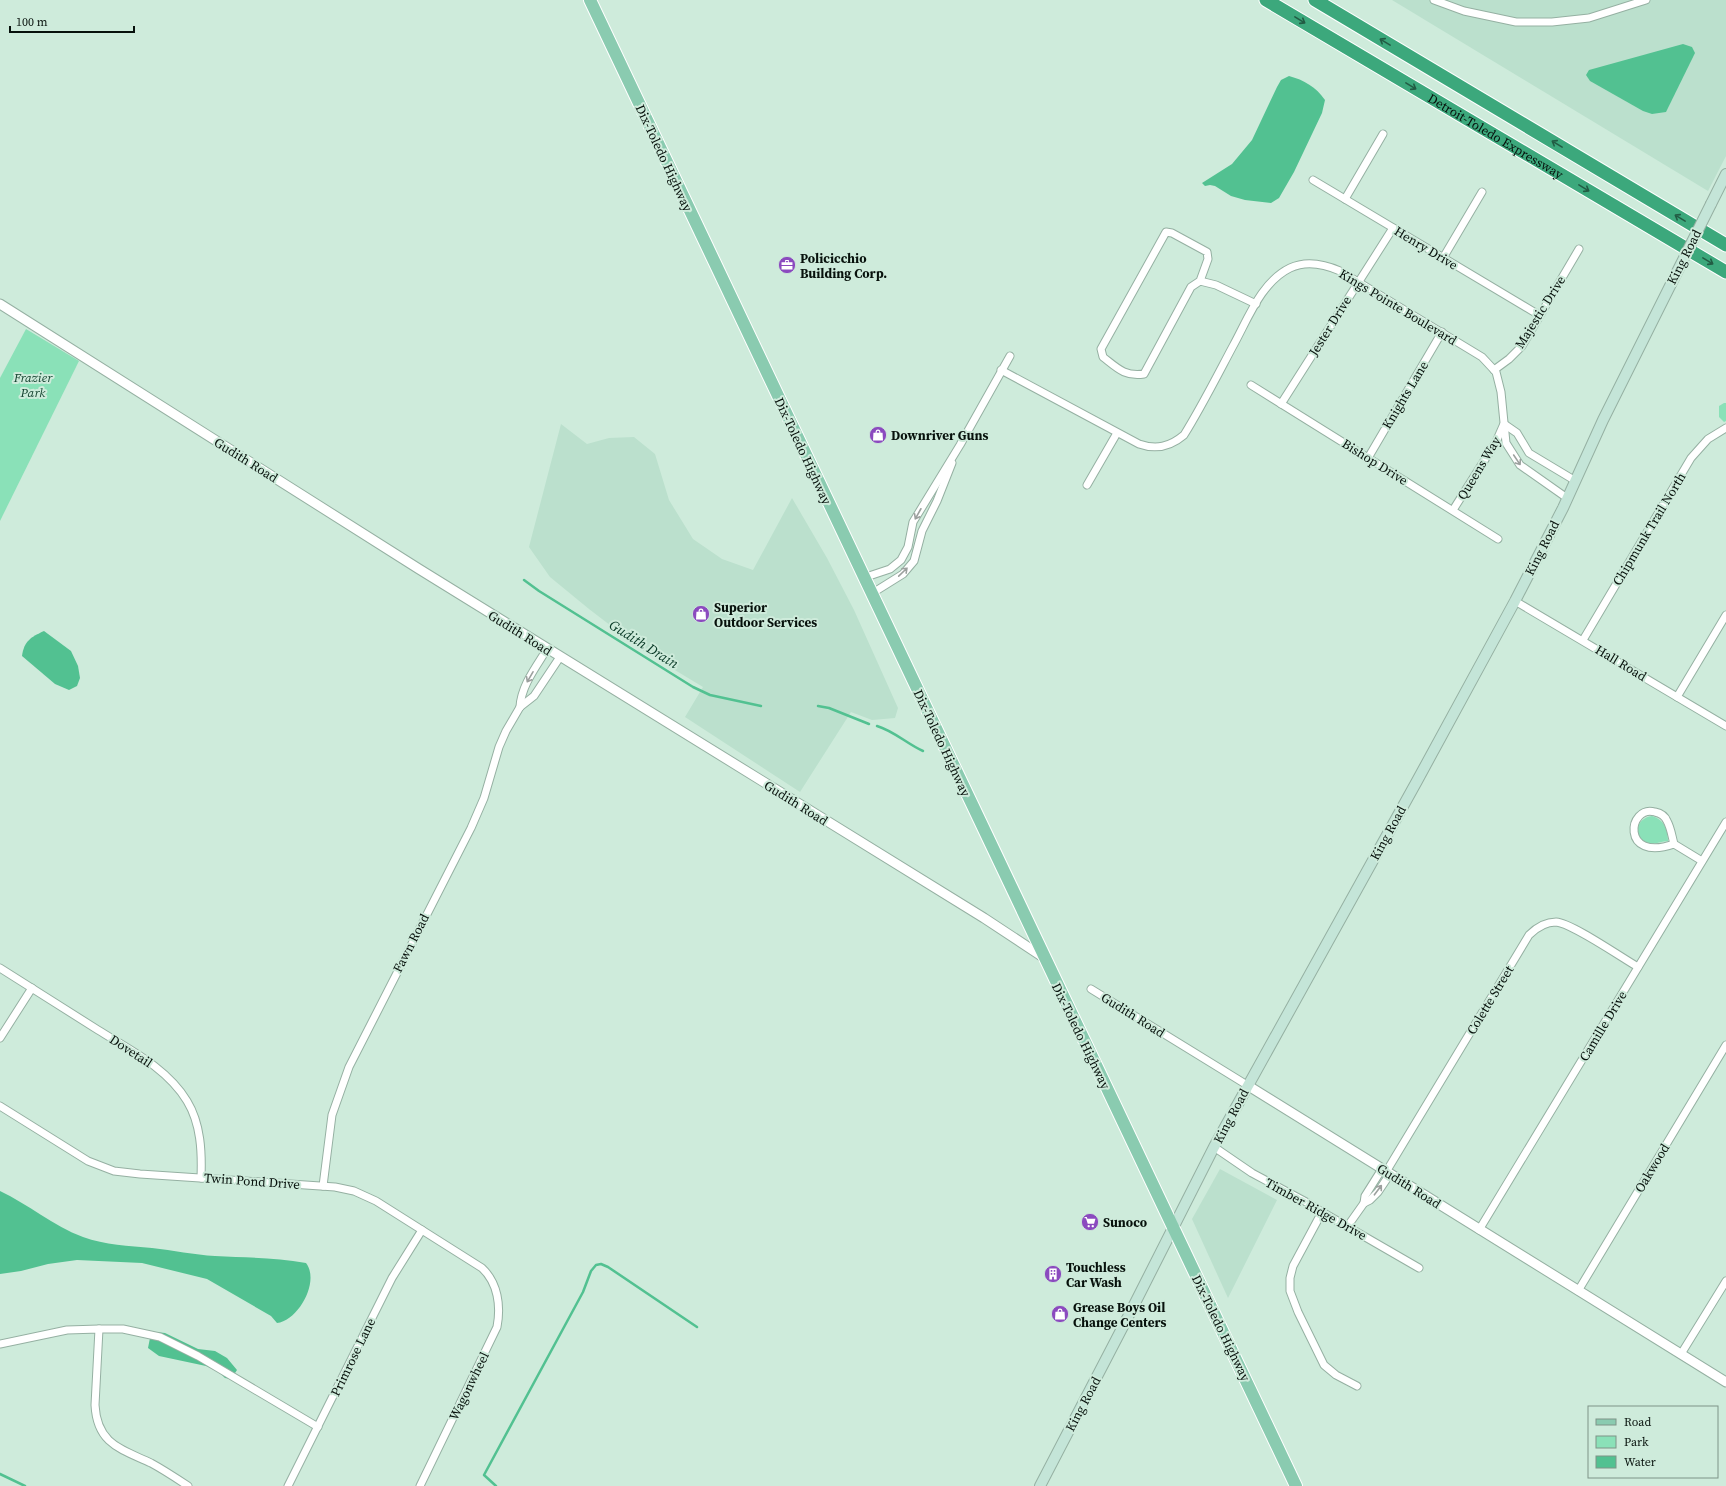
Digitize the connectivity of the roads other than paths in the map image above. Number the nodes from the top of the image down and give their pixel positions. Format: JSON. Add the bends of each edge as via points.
{"nodes":[{"id":1,"x":590,"y":0,"type":"edge"},
{"id":2,"x":1266,"y":0,"type":"edge"},
{"id":3,"x":1315,"y":0,"type":"edge"},
{"id":4,"x":1434,"y":0,"type":"edge"},
{"id":5,"x":1646,"y":0,"type":"edge"},
{"id":6,"x":1383,"y":134,"type":"dead end"},
{"id":7,"x":1726,"y":174,"type":"edge"},
{"id":8,"x":1313,"y":180,"type":"dead end"},
{"id":9,"x":1482,"y":192,"type":"dead end"},
{"id":10,"x":1345,"y":199,"type":"junction"},
{"id":11,"x":1393,"y":228,"type":"junction"},
{"id":12,"x":1726,"y":245,"type":"edge"},
{"id":13,"x":1579,"y":249,"type":"dead end"},
{"id":14,"x":1443,"y":258,"type":"junction"},
{"id":15,"x":1726,"y":272,"type":"edge"},
{"id":16,"x":1200,"y":281,"type":"junction"},
{"id":17,"x":1358,"y":282,"type":"junction"},
{"id":18,"x":0,"y":304,"type":"edge"},
{"id":19,"x":1256,"y":304,"type":"junction"},
{"id":20,"x":1538,"y":315,"type":"junction"},
{"id":21,"x":1442,"y":332,"type":"junction"},
{"id":22,"x":1010,"y":356,"type":"dead end"},
{"id":23,"x":1002,"y":370,"type":"junction"},
{"id":24,"x":1494,"y":370,"type":"junction"},
{"id":25,"x":1251,"y":385,"type":"dead end"},
{"id":26,"x":1281,"y":404,"type":"junction"},
{"id":27,"x":1504,"y":424,"type":"junction"},
{"id":28,"x":1726,"y":428,"type":"edge"},
{"id":29,"x":1117,"y":433,"type":"junction"},
{"id":30,"x":960,"y":445,"type":"junction"},
{"id":31,"x":1368,"y":458,"type":"junction"},
{"id":32,"x":1574,"y":480,"type":"junction"},
{"id":33,"x":1087,"y":485,"type":"dead end"},
{"id":34,"x":928,"y":496,"type":"junction"},
{"id":35,"x":1567,"y":498,"type":"junction"},
{"id":36,"x":937,"y":501,"type":"junction"},
{"id":37,"x":1453,"y":510,"type":"junction"},
{"id":38,"x":912,"y":527,"type":"junction"},
{"id":39,"x":922,"y":531,"type":"junction"},
{"id":40,"x":1498,"y":539,"type":"dead end"},
{"id":41,"x":863,"y":578,"type":"junction"},
{"id":42,"x":871,"y":594,"type":"junction"},
{"id":43,"x":1515,"y":600,"type":"junction"},
{"id":44,"x":1726,"y":615,"type":"edge"},
{"id":45,"x":1583,"y":640,"type":"junction"},
{"id":46,"x":547,"y":649,"type":"junction"},
{"id":47,"x":560,"y":657,"type":"junction"},
{"id":48,"x":1677,"y":697,"type":"junction"},
{"id":49,"x":520,"y":707,"type":"junction"},
{"id":50,"x":1726,"y":726,"type":"edge"},
{"id":51,"x":1726,"y":822,"type":"edge"},
{"id":52,"x":1674,"y":844,"type":"junction"},
{"id":53,"x":1702,"y":861,"type":"junction"},
{"id":54,"x":1043,"y":957,"type":"junction"},
{"id":55,"x":0,"y":968,"type":"edge"},
{"id":56,"x":1638,"y":968,"type":"junction"},
{"id":57,"x":32,"y":988,"type":"junction"},
{"id":58,"x":1091,"y":989,"type":"dead end"},
{"id":59,"x":0,"y":1038,"type":"edge"},
{"id":60,"x":1726,"y":1045,"type":"edge"},
{"id":61,"x":1247,"y":1085,"type":"junction"},
{"id":62,"x":0,"y":1106,"type":"edge"},
{"id":63,"x":1214,"y":1147,"type":"junction"},
{"id":64,"x":1386,"y":1172,"type":"junction"},
{"id":65,"x":201,"y":1178,"type":"junction"},
{"id":66,"x":323,"y":1186,"type":"junction"},
{"id":67,"x":1322,"y":1212,"type":"junction"},
{"id":68,"x":1347,"y":1226,"type":"junction"},
{"id":69,"x":1172,"y":1227,"type":"junction"},
{"id":70,"x":422,"y":1230,"type":"junction"},
{"id":71,"x":1479,"y":1230,"type":"junction"},
{"id":72,"x":1420,"y":1268,"type":"dead end"},
{"id":73,"x":1726,"y":1281,"type":"edge"},
{"id":74,"x":494,"y":1282,"type":"joint"},
{"id":75,"x":1578,"y":1291,"type":"junction"},
{"id":76,"x":99,"y":1329,"type":"junction"},
{"id":77,"x":0,"y":1344,"type":"edge"},
{"id":78,"x":1681,"y":1354,"type":"junction"},
{"id":79,"x":1726,"y":1382,"type":"edge"},
{"id":80,"x":1357,"y":1386,"type":"dead end"},
{"id":81,"x":318,"y":1427,"type":"junction"},
{"id":82,"x":188,"y":1486,"type":"edge"},
{"id":83,"x":288,"y":1486,"type":"edge"},
{"id":84,"x":420,"y":1486,"type":"edge"},
{"id":85,"x":1040,"y":1486,"type":"edge"},
{"id":86,"x":1296,"y":1486,"type":"edge"}],
"edges":[{"from":1,"to":41,"type":"main road","name":"Dix-Toledo Highway"},
{"from":2,"to":15,"type":"highway","name":"Detroit-Toledo Expressway","one_way":true},
{"from":12,"to":3,"type":"highway","name":"Detroit-Toledo Expressway","one_way":true},
{"from":4,"to":5,"type":"street","via":[[1464,11],[1516,22],[1552,22],[1589,18]]},
{"from":6,"to":10,"type":"street"},
{"from":7,"to":32,"type":"main road","name":"King Road","bridge":true},
{"from":8,"to":10,"type":"street","name":"Henry Drive"},
{"from":9,"to":14,"type":"street"},
{"from":10,"to":11,"type":"street","name":"Henry Drive"},
{"from":11,"to":14,"type":"street","name":"Henry Drive"},
{"from":11,"to":17,"type":"street","name":"Jester Drive","via":[[1365,275]]},
{"from":13,"to":20,"type":"street","name":"Majestic Drive"},
{"from":14,"to":20,"type":"street","name":"Henry Drive"},
{"from":16,"to":16,"type":"street","via":[[1191,287],[1144,374],[1134,375],[1121,371],[1103,357],[1101,349],[1166,232],[1207,252],[1208,259]]},
{"from":16,"to":19,"type":"street","via":[[1216,285]]},
{"from":17,"to":19,"type":"street","name":"Kings Pointe Boulevard","via":[[1328,266],[1300,264],[1278,276]]},
{"from":17,"to":21,"type":"street","name":"Kings Pointe Boulevard"},
{"from":17,"to":26,"type":"street","name":"Jester Drive"},
{"from":18,"to":46,"type":"street","name":"Gudith Road"},
{"from":19,"to":29,"type":"street","name":"Kings Pointe Boulevard","via":[[1184,435],[1173,443],[1157,448],[1138,444]]},
{"from":20,"to":24,"type":"street","name":"Majestic Drive","via":[[1522,346],[1510,359]]},
{"from":21,"to":24,"type":"street","name":"Kings Pointe Boulevard","via":[[1482,357]]},
{"from":21,"to":31,"type":"street","name":"Knights Lane"},
{"from":22,"to":23,"type":"street"},
{"from":23,"to":29,"type":"street","name":"Kings Pointe Boulevard"},
{"from":23,"to":30,"type":"street"},
{"from":24,"to":27,"type":"street","name":"Kings Pointe Boulevard","via":[[1501,392]]},
{"from":25,"to":26,"type":"street","name":"Bishop Drive"},
{"from":26,"to":31,"type":"street","name":"Bishop Drive"},
{"from":27,"to":32,"type":"street","via":[[1517,433],[1529,453]]},
{"from":27,"to":35,"type":"street","name":"Kings Pointe Boulevard","one_way":true,"via":[[1506,443],[1520,466]]},
{"from":27,"to":37,"type":"street","name":"Queens Way","via":[[1496,442]]},
{"from":28,"to":45,"type":"street","name":"Chipmunk Trail North","via":[[1708,439],[1691,458]]},
{"from":29,"to":33,"type":"street"},
{"from":30,"to":34,"type":"street"},
{"from":30,"to":36,"type":"street"},
{"from":31,"to":37,"type":"street","name":"Bishop Drive"},
{"from":32,"to":35,"type":"main road","name":"King Road"},
{"from":34,"to":36,"type":"street"},
{"from":34,"to":38,"type":"street","one_way":true},
{"from":35,"to":43,"type":"main road","name":"King Road"},
{"from":36,"to":39,"type":"street"},
{"from":37,"to":40,"type":"street","name":"Bishop Drive"},
{"from":38,"to":39,"type":"street"},
{"from":38,"to":41,"type":"street","via":[[908,547],[901,560],[890,569]]},
{"from":42,"to":39,"type":"street","one_way":true,"via":[[903,574],[910,566],[914,561]]},
{"from":41,"to":42,"type":"main road","name":"Dix-Toledo Highway"},
{"from":42,"to":54,"type":"main road","name":"Dix-Toledo Highway"},
{"from":43,"to":45,"type":"street","name":"Hall Road"},
{"from":43,"to":61,"type":"main road","name":"King Road","via":[[1418,781]]},
{"from":44,"to":48,"type":"street"},
{"from":45,"to":48,"type":"street","name":"Hall Road"},
{"from":46,"to":47,"type":"street","name":"Gudith Road"},
{"from":46,"to":49,"type":"street","name":"Fawn Road","one_way":true,"via":[[520,698]]},
{"from":47,"to":49,"type":"street","name":"Fawn Road","via":[[534,696]]},
{"from":47,"to":54,"type":"street","name":"Gudith Road"},
{"from":48,"to":50,"type":"street","name":"Hall Road"},
{"from":49,"to":66,"type":"street","name":"Fawn Road","via":[[499,747],[484,798],[471,828],[349,1067],[332,1115]]},
{"from":51,"to":53,"type":"street","name":"Camille Drive"},
{"from":52,"to":52,"type":"street","via":[[1655,849],[1638,843],[1634,837],[1634,829],[1639,816],[1653,811],[1667,819]]},
{"from":52,"to":53,"type":"street"},
{"from":53,"to":56,"type":"street","name":"Camille Drive"},
{"from":54,"to":69,"type":"main road","name":"Dix-Toledo Highway"},
{"from":55,"to":57,"type":"street","name":"Dovetail"},
{"from":56,"to":64,"type":"street","name":"Colette Street","via":[[1565,924],[1549,922],[1535,929]]},
{"from":56,"to":71,"type":"street","name":"Camille Drive"},
{"from":57,"to":59,"type":"street"},
{"from":57,"to":65,"type":"street","name":"Dovetail","via":[[151,1063],[176,1085],[197,1123],[201,1146]]},
{"from":58,"to":61,"type":"street","name":"Gudith Road"},
{"from":60,"to":75,"type":"street","name":"Oakwood"},
{"from":61,"to":63,"type":"main road","name":"King Road"},
{"from":61,"to":64,"type":"street","name":"Gudith Road"},
{"from":62,"to":65,"type":"street","name":"Twin Pond Drive","via":[[97,1165],[125,1173]]},
{"from":63,"to":67,"type":"street","name":"Timber Ridge Drive","via":[[1252,1173]]},
{"from":63,"to":69,"type":"main road","name":"King Road"},
{"from":64,"to":68,"type":"street","name":"Colette Street","via":[[1365,1196],[1364,1203]]},
{"from":64,"to":71,"type":"street","name":"Gudith Road"},
{"from":65,"to":66,"type":"street","name":"Twin Pond Drive"},
{"from":66,"to":70,"type":"street","name":"Twin Pond Drive","via":[[339,1187],[364,1195]]},
{"from":67,"to":68,"type":"street","name":"Timber Ridge Drive"},
{"from":67,"to":80,"type":"street","via":[[1293,1266],[1290,1291],[1324,1365]]},
{"from":68,"to":72,"type":"street","name":"Timber Ridge Drive"},
{"from":69,"to":85,"type":"main road","name":"King Road"},
{"from":69,"to":86,"type":"main road","name":"Dix-Toledo Highway"},
{"from":70,"to":74,"type":"street","name":"Twin Pond Drive","via":[[482,1268]]},
{"from":70,"to":81,"type":"street","name":"Primrose Lane","via":[[392,1278]]},
{"from":71,"to":75,"type":"street","name":"Gudith Road"},
{"from":73,"to":78,"type":"street"},
{"from":74,"to":84,"type":"street","name":"Wagonwheel","via":[[499,1303],[497,1327]]},
{"from":75,"to":78,"type":"street","name":"Gudith Road"},
{"from":76,"to":77,"type":"street","via":[[67,1330]]},
{"from":76,"to":81,"type":"street","via":[[123,1329],[160,1337],[198,1356]]},
{"from":76,"to":82,"type":"street","via":[[95,1405],[101,1432],[115,1447],[155,1466]]},
{"from":78,"to":79,"type":"street","name":"Gudith Road"},
{"from":81,"to":83,"type":"street","name":"Primrose Lane"}]}
